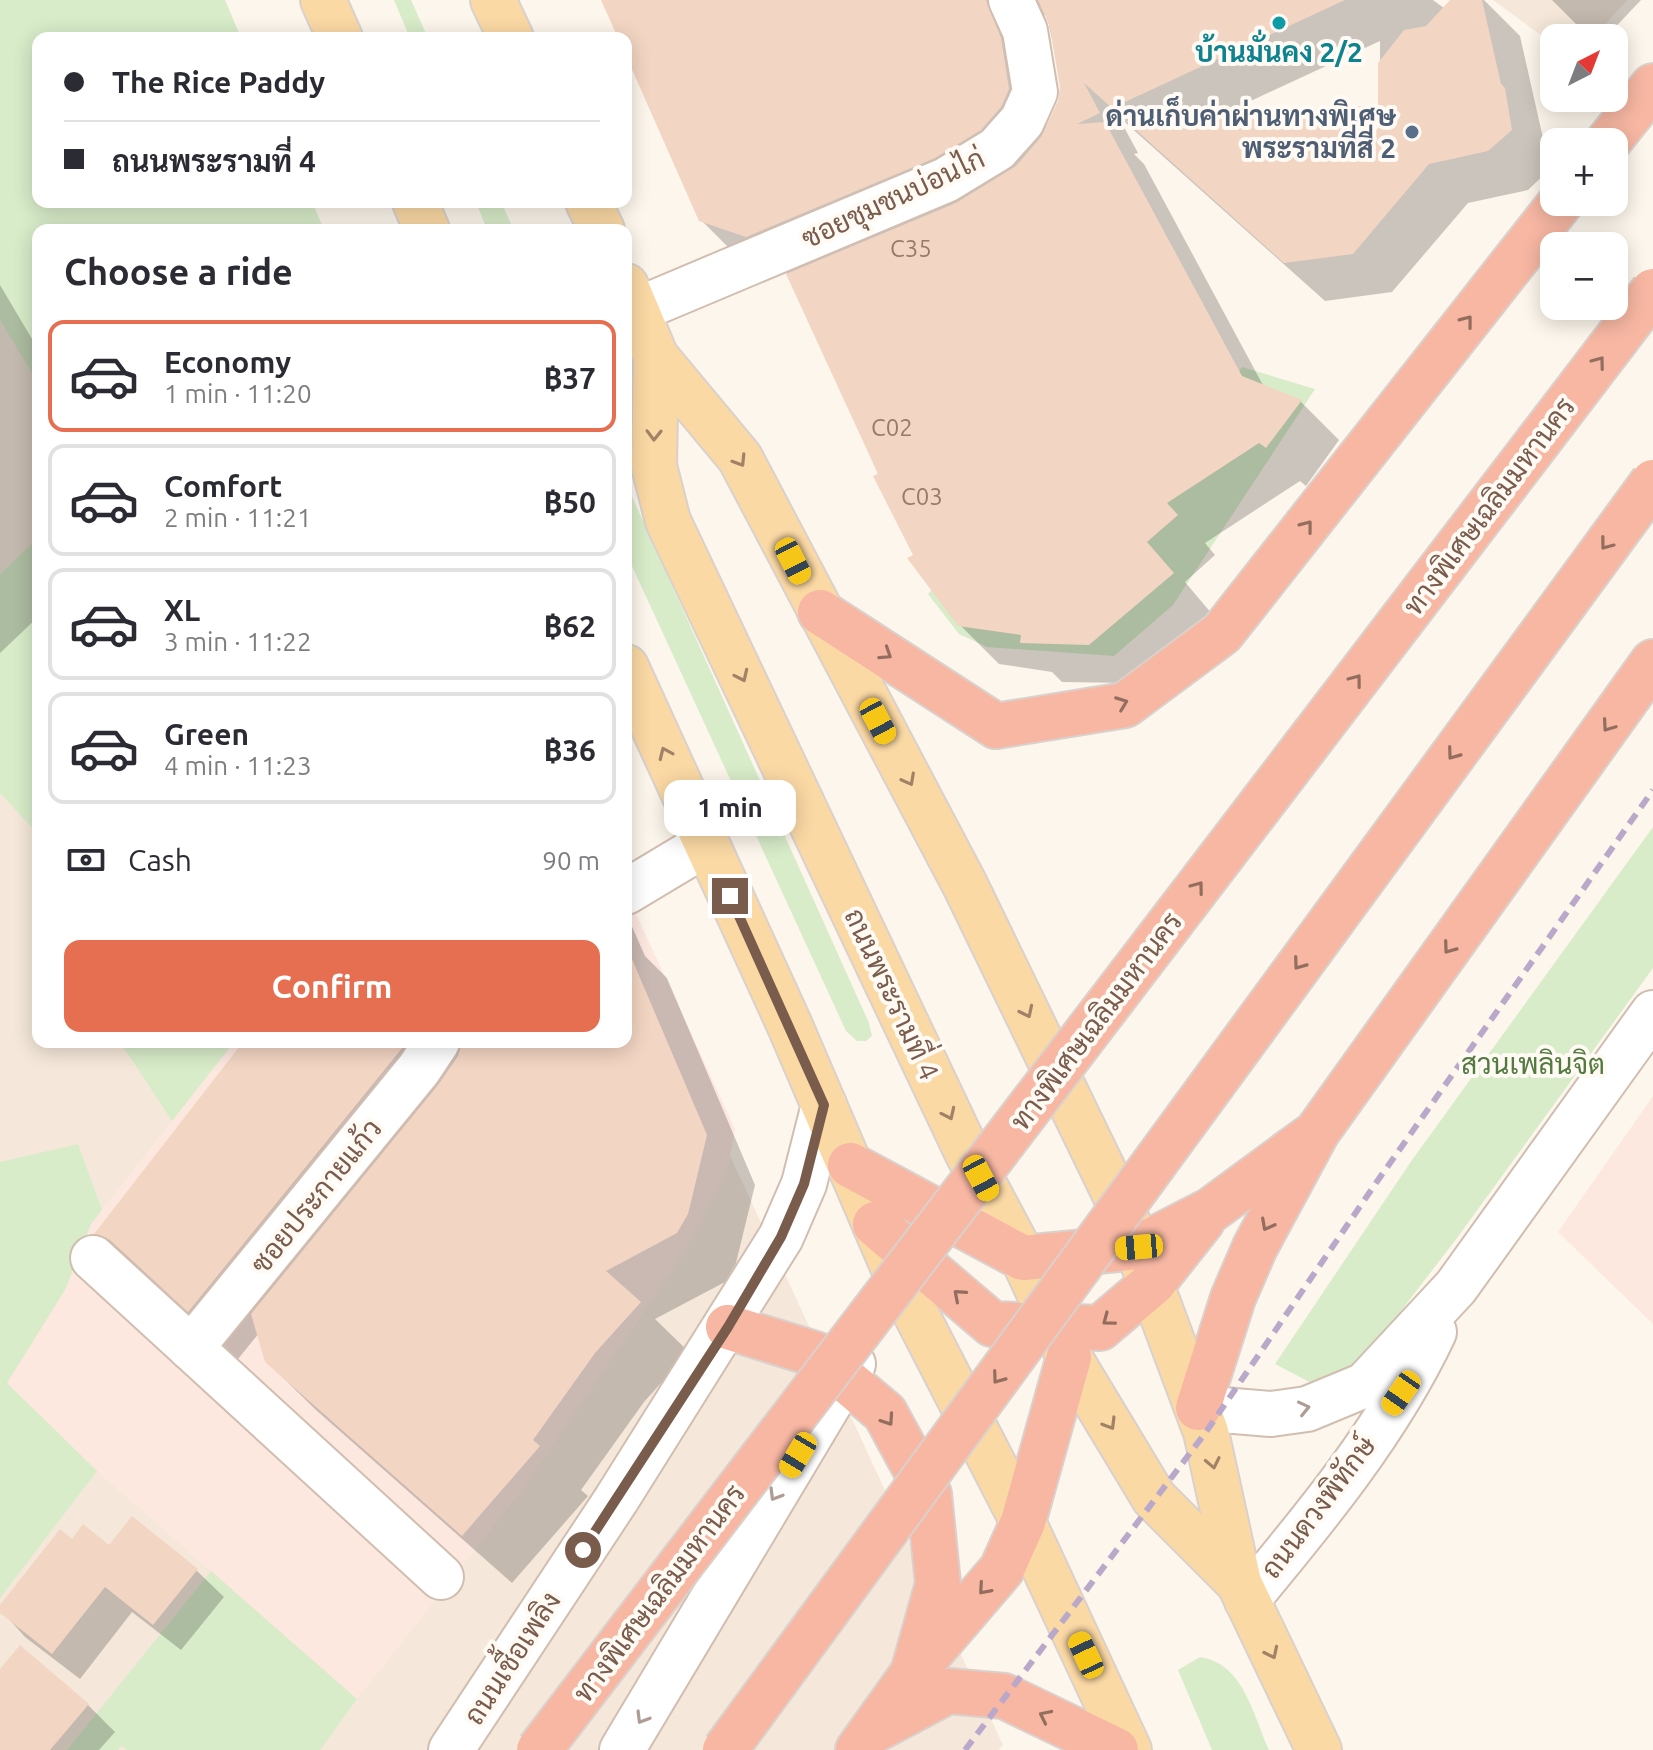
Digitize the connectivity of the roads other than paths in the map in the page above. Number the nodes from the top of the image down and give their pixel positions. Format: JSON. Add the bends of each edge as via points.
{"nodes":[{"id":1,"x":323,"y":0,"type":"edge"},
{"id":2,"x":493,"y":0,"type":"edge"},
{"id":3,"x":1011,"y":0,"type":"edge"},
{"id":4,"x":337,"y":32,"type":"edge"},
{"id":5,"x":508,"y":32,"type":"edge"},
{"id":6,"x":1653,"y":86,"type":"edge"},
{"id":7,"x":1619,"y":128,"type":"edge"},
{"id":8,"x":1550,"y":216,"type":"edge"},
{"id":9,"x":1653,"y":291,"type":"edge"},
{"id":10,"x":632,"y":298,"type":"edge"},
{"id":11,"x":632,"y":300,"type":"edge"},
{"id":12,"x":656,"y":357,"type":"junction"},
{"id":13,"x":1653,"y":482,"type":"edge"},
{"id":14,"x":820,"y":612,"type":"junction"},
{"id":15,"x":1653,"y":662,"type":"edge"},
{"id":16,"x":632,"y":680,"type":"edge"},
{"id":17,"x":706,"y":844,"type":"junction"},
{"id":18,"x":632,"y":888,"type":"edge"},
{"id":19,"x":1653,"y":1013,"type":"edge"},
{"id":20,"x":433,"y":1048,"type":"edge"},
{"id":21,"x":824,"y":1105,"type":"junction"},
{"id":22,"x":1317,"y":1132,"type":"junction"},
{"id":23,"x":967,"y":1152,"type":"junction"},
{"id":24,"x":850,"y":1165,"type":"junction"},
{"id":25,"x":936,"y":1212,"type":"junction"},
{"id":26,"x":875,"y":1224,"type":"joint"},
{"id":27,"x":93,"y":1258,"type":"dead end"},
{"id":28,"x":1023,"y":1258,"type":"junction"},
{"id":29,"x":1146,"y":1265,"type":"junction"},
{"id":30,"x":907,"y":1270,"type":"junction"},
{"id":31,"x":1456,"y":1287,"type":"junction"},
{"id":32,"x":728,"y":1327,"type":"junction"},
{"id":33,"x":1062,"y":1342,"type":"junction"},
{"id":34,"x":191,"y":1348,"type":"junction"},
{"id":35,"x":844,"y":1379,"type":"junction"},
{"id":36,"x":1198,"y":1408,"type":"junction"},
{"id":37,"x":1023,"y":1522,"type":"junction"},
{"id":38,"x":441,"y":1577,"type":"dead end"},
{"id":39,"x":1243,"y":1591,"type":"junction"},
{"id":40,"x":913,"y":1673,"type":"junction"},
{"id":41,"x":865,"y":1741,"type":"edge"},
{"id":42,"x":451,"y":1750,"type":"edge"},
{"id":43,"x":539,"y":1750,"type":"edge"},
{"id":44,"x":622,"y":1750,"type":"edge"},
{"id":45,"x":725,"y":1750,"type":"edge"},
{"id":46,"x":1116,"y":1750,"type":"edge"},
{"id":47,"x":1129,"y":1750,"type":"edge"},
{"id":48,"x":1319,"y":1750,"type":"edge"}],
"edges":[{"from":1,"to":4,"type":"main road"},
{"from":2,"to":5,"type":"main road"},
{"from":3,"to":10,"type":"street","name":"ซอยชุมชนบ่อนไก่","via":[[1025,31],[1035,92],[1022,121],[997,149],[946,180]]},
{"from":6,"to":7,"type":"highway"},
{"from":14,"to":8,"type":"highway","one_way":true,"via":[[996,726],[1125,705],[1222,633]]},
{"from":43,"to":9,"type":"highway","name":"ทางพิเศษเฉลิมมหานคร","one_way":true,"bridge":true},
{"from":11,"to":12,"type":"main road","name":"ถนนพระรามที่ 4"},
{"from":12,"to":14,"type":"main road","name":"ถนนพระรามที่ 4","one_way":true,"via":[[740,458]]},
{"from":12,"to":23,"type":"main road","name":"ถนนพระรามที่ 4","one_way":true,"via":[[654,466],[668,521]]},
{"from":13,"to":45,"type":"highway","one_way":true,"bridge":true},
{"from":14,"to":29,"type":"main road","name":"ถนนพระรามที่ 4","one_way":true,"via":[[965,885]]},
{"from":15,"to":22,"type":"highway","one_way":true},
{"from":17,"to":16,"type":"main road","one_way":true},
{"from":17,"to":18,"type":"street"},
{"from":17,"to":21,"type":"main road"},
{"from":19,"to":31,"type":"street","name":"ถนนดวงพิทักษ์"},
{"from":20,"to":34,"type":"street","name":"ซอยประกายแก้ว"},
{"from":21,"to":24,"type":"main road"},
{"from":21,"to":32,"type":"street","name":"ถนนเชื้อเพลิง","via":[[804,1184],[781,1237]]},
{"from":22,"to":29,"type":"highway"},
{"from":22,"to":36,"type":"highway","one_way":true,"via":[[1233,1298]]},
{"from":23,"to":25,"type":"main road"},
{"from":23,"to":28,"type":"main road","name":"ถนนพระรามที่ 4"},
{"from":24,"to":25,"type":"highway"},
{"from":24,"to":26,"type":"main road"},
{"from":25,"to":28,"type":"highway"},
{"from":25,"to":30,"type":"main road"},
{"from":26,"to":30,"type":"highway"},
{"from":27,"to":34,"type":"street"},
{"from":28,"to":29,"type":"highway"},
{"from":28,"to":33,"type":"main road","name":"ถนนพระรามที่ 4"},
{"from":29,"to":33,"type":"highway","one_way":true,"via":[[1100,1328]]},
{"from":29,"to":36,"type":"main road","name":"ถนนพระรามที่ 4"},
{"from":33,"to":30,"type":"highway","one_way":true,"via":[[992,1324]]},
{"from":30,"to":35,"type":"street"},
{"from":30,"to":37,"type":"main road"},
{"from":36,"to":31,"type":"street","name":"ถนนดวงพิทักษ์","one_way":true,"via":[[1271,1414],[1307,1409],[1365,1385]]},
{"from":31,"to":39,"type":"street","name":"ถนนดวงพิทักษ์","via":[[1415,1372],[1314,1519]]},
{"from":32,"to":35,"type":"highway","via":[[815,1354]]},
{"from":32,"to":42,"type":"street","name":"ถนนเชื้อเพลิง"},
{"from":33,"to":37,"type":"highway"},
{"from":33,"to":39,"type":"main road","name":"ถนนพระรามที่ 4","one_way":true,"via":[[1154,1498]]},
{"from":34,"to":38,"type":"street"},
{"from":35,"to":40,"type":"highway","one_way":true,"via":[[885,1413],[929,1494],[938,1584]]},
{"from":35,"to":44,"type":"street","one_way":true},
{"from":36,"to":39,"type":"main road","name":"ถนนพระรามที่ 4","one_way":true},
{"from":37,"to":40,"type":"highway","one_way":true,"via":[[1002,1569]]},
{"from":37,"to":47,"type":"main road"},
{"from":39,"to":48,"type":"main road","name":"ถนนพระรามที่ 4","one_way":true},
{"from":40,"to":41,"type":"highway"},
{"from":46,"to":41,"type":"highway","one_way":true,"via":[[1004,1696],[948,1691]]}]}
